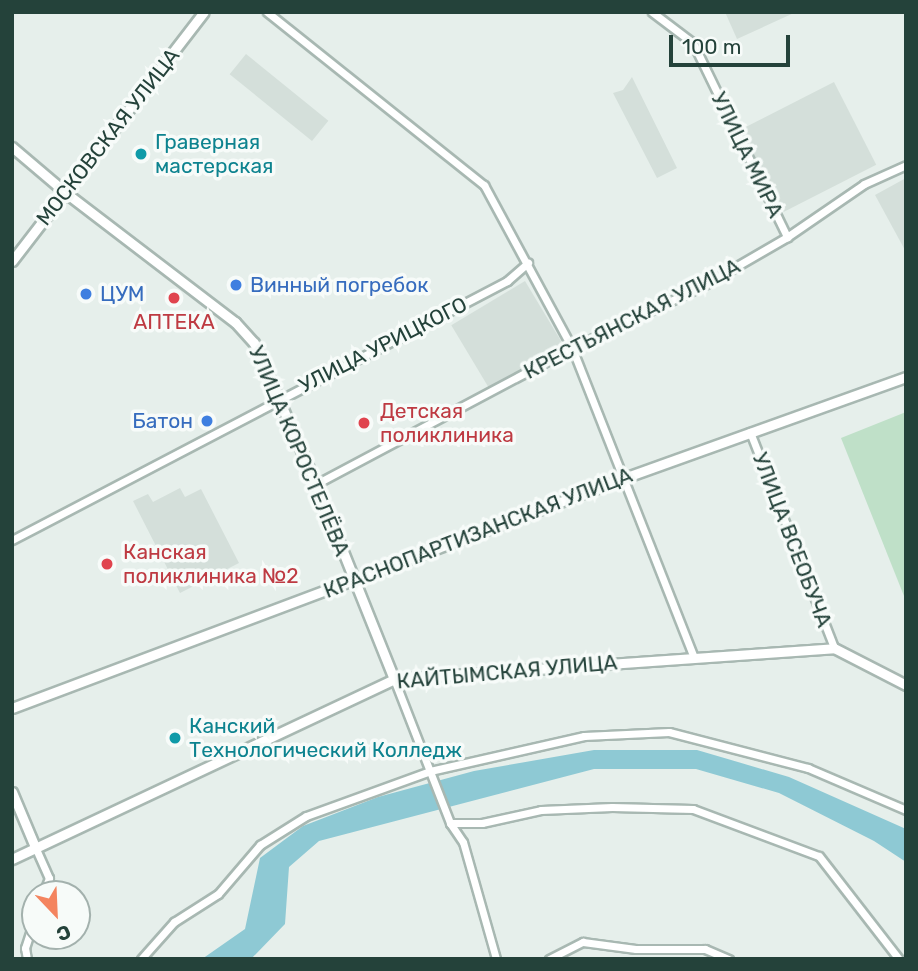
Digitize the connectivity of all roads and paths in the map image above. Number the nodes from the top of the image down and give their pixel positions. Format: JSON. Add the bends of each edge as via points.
{"nodes":[{"id":1,"x":204,"y":12,"type":"edge"},
{"id":2,"x":267,"y":12,"type":"edge"},
{"id":3,"x":652,"y":12,"type":"edge"},
{"id":4,"x":12,"y":147,"type":"edge"},
{"id":5,"x":906,"y":165,"type":"edge"},
{"id":6,"x":66,"y":193,"type":"junction"},
{"id":7,"x":787,"y":237,"type":"junction"},
{"id":8,"x":12,"y":261,"type":"edge"},
{"id":9,"x":528,"y":263,"type":"junction"},
{"id":10,"x":572,"y":348,"type":"junction"},
{"id":11,"x":906,"y":377,"type":"edge"},
{"id":12,"x":279,"y":398,"type":"junction"},
{"id":13,"x":750,"y":432,"type":"junction"},
{"id":14,"x":624,"y":478,"type":"junction"},
{"id":15,"x":316,"y":484,"type":"junction"},
{"id":16,"x":12,"y":540,"type":"edge"},
{"id":17,"x":354,"y":580,"type":"junction"},
{"id":18,"x":834,"y":648,"type":"junction"},
{"id":19,"x":694,"y":657,"type":"junction"},
{"id":20,"x":394,"y":679,"type":"junction"},
{"id":21,"x":906,"y":685,"type":"edge"},
{"id":22,"x":12,"y":708,"type":"edge"},
{"id":23,"x":430,"y":771,"type":"junction"},
{"id":24,"x":12,"y":792,"type":"edge"},
{"id":25,"x":906,"y":810,"type":"edge"},
{"id":26,"x":450,"y":823,"type":"junction"},
{"id":27,"x":36,"y":849,"type":"junction"},
{"id":28,"x":12,"y":859,"type":"edge"},
{"id":29,"x":48,"y":880,"type":"edge"},
{"id":30,"x":141,"y":959,"type":"edge"},
{"id":31,"x":496,"y":959,"type":"edge"},
{"id":32,"x":549,"y":959,"type":"edge"},
{"id":33,"x":729,"y":959,"type":"edge"},
{"id":34,"x":899,"y":959,"type":"edge"}],
"edges":[{"from":1,"to":6,"type":"street","name":"МОСКОВСКАЯ УЛИЦА"},
{"from":2,"to":9,"type":"street","via":[[484,185]]},
{"from":3,"to":7,"type":"street","name":"УЛИЦА МИРА","via":[[693,43]]},
{"from":4,"to":6,"type":"street","name":"УЛИЦА КОРОСТЕЛЁВА"},
{"from":5,"to":7,"type":"street","name":"КРЕСТЬЯНСКАЯ УЛИЦА","via":[[864,184]]},
{"from":6,"to":8,"type":"street","name":"МОСКОВСКАЯ УЛИЦА"},
{"from":6,"to":12,"type":"street","name":"УЛИЦА КОРОСТЕЛЁВА","via":[[246,332]]},
{"from":7,"to":10,"type":"street","name":"КРЕСТЬЯНСКАЯ УЛИЦА","via":[[706,284]]},
{"from":9,"to":10,"type":"street"},
{"from":9,"to":12,"type":"street","name":"УЛИЦА УРИЦКОГО","via":[[507,281]]},
{"from":10,"to":14,"type":"street"},
{"from":10,"to":15,"type":"street","name":"КРЕСТЬЯНСКАЯ УЛИЦА"},
{"from":11,"to":13,"type":"street","name":"КРАСНОПАРТИЗАНСКАЯ УЛИЦА"},
{"from":12,"to":15,"type":"street","name":"УЛИЦА КОРОСТЕЛЁВА"},
{"from":12,"to":16,"type":"street","name":"УЛИЦА УРИЦКОГО"},
{"from":13,"to":14,"type":"street","name":"КРАСНОПАРТИЗАНСКАЯ УЛИЦА"},
{"from":13,"to":18,"type":"street","name":"УЛИЦА ВСЕОБУЧА"},
{"from":14,"to":17,"type":"street","name":"КРАСНОПАРТИЗАНСКАЯ УЛИЦА"},
{"from":14,"to":19,"type":"street"},
{"from":15,"to":17,"type":"street","name":"УЛИЦА КОРОСТЕЛЁВА"},
{"from":17,"to":20,"type":"street","name":"УЛИЦА КОРОСТЕЛЁВА"},
{"from":17,"to":22,"type":"street","name":"КРАСНОПАРТИЗАНСКАЯ УЛИЦА"},
{"from":18,"to":19,"type":"street","name":"КАЙТЫМСКАЯ УЛИЦА"},
{"from":18,"to":21,"type":"street"},
{"from":19,"to":20,"type":"street","name":"КАЙТЫМСКАЯ УЛИЦА"},
{"from":20,"to":23,"type":"street","name":"УЛИЦА КОРОСТЕЛЁВА"},
{"from":20,"to":27,"type":"street","name":"КАЙТЫМСКАЯ УЛИЦА"},
{"from":23,"to":25,"type":"street","via":[[584,736],[669,732],[808,768]]},
{"from":23,"to":26,"type":"street","name":"УЛИЦА КОРОСТЕЛЁВА"},
{"from":23,"to":30,"type":"street","via":[[306,816],[269,837],[218,894],[174,922]]},
{"from":24,"to":27,"type":"street"},
{"from":26,"to":31,"type":"street","name":"УЛИЦА КОРОСТЕЛЁВА","via":[[463,842]]},
{"from":26,"to":34,"type":"street","via":[[482,823],[541,810],[693,810],[820,856]]},
{"from":27,"to":28,"type":"street","name":"КАЙТЫМСКАЯ УЛИЦА"},
{"from":27,"to":29,"type":"street"},
{"from":32,"to":33,"type":"street","via":[[583,942],[636,949],[705,949]]}]}
